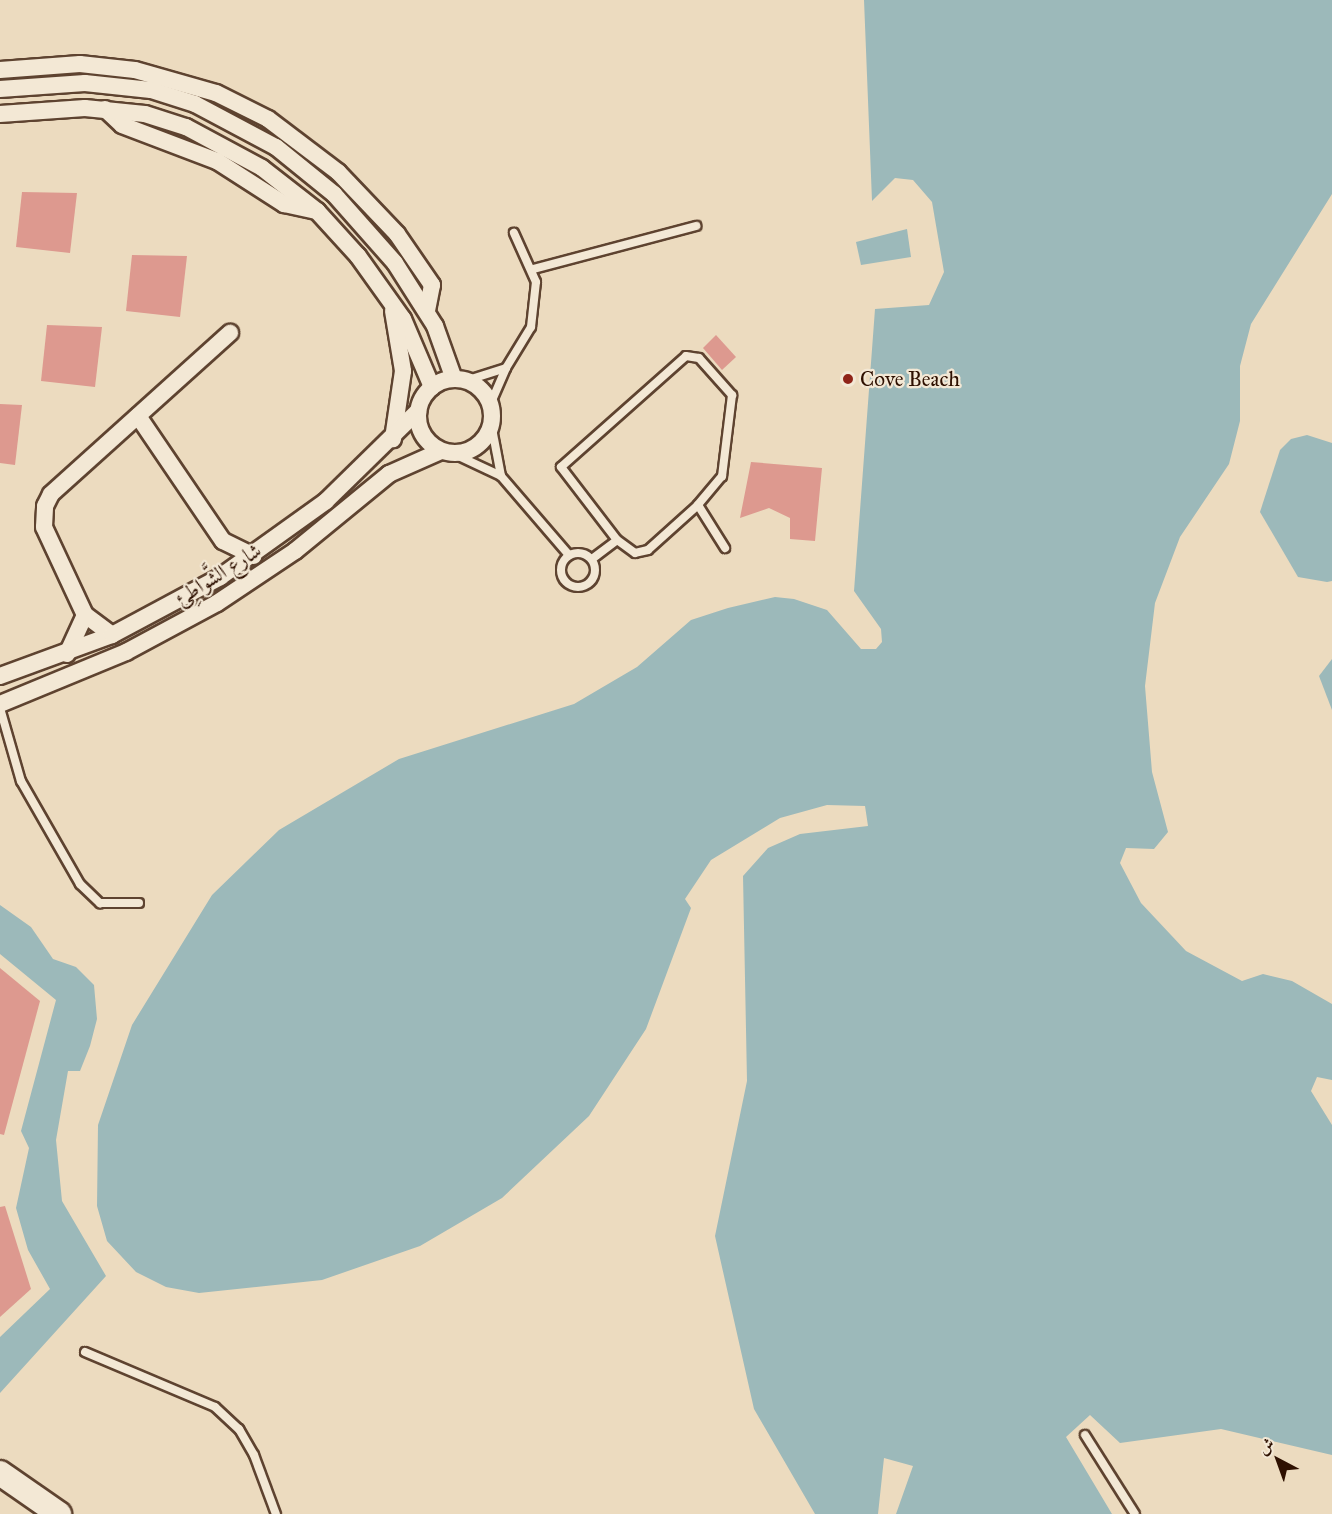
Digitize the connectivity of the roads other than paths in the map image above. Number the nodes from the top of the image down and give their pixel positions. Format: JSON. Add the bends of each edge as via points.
{"nodes":[{"id":1,"x":0,"y":70,"type":"edge"},
{"id":2,"x":0,"y":90,"type":"edge"},
{"id":3,"x":0,"y":114,"type":"edge"},
{"id":4,"x":696,"y":226,"type":"dead end"},
{"id":5,"x":514,"y":233,"type":"dead end"},
{"id":6,"x":533,"y":269,"type":"junction"},
{"id":7,"x":391,"y":301,"type":"junction"},
{"id":8,"x":427,"y":310,"type":"junction"},
{"id":9,"x":230,"y":333,"type":"dead end"},
{"id":10,"x":506,"y":368,"type":"junction"},
{"id":11,"x":460,"y":380,"type":"junction"},
{"id":12,"x":432,"y":387,"type":"junction"},
{"id":13,"x":490,"y":405,"type":"junction"},
{"id":14,"x":418,"y":411,"type":"junction"},
{"id":15,"x":138,"y":416,"type":"junction"},
{"id":16,"x":491,"y":423,"type":"junction"},
{"id":17,"x":393,"y":440,"type":"junction"},
{"id":18,"x":447,"y":452,"type":"junction"},
{"id":19,"x":501,"y":476,"type":"junction"},
{"id":20,"x":698,"y":505,"type":"junction"},
{"id":21,"x":617,"y":540,"type":"junction"},
{"id":22,"x":224,"y":541,"type":"junction"},
{"id":23,"x":725,"y":548,"type":"dead end"},
{"id":24,"x":569,"y":555,"type":"junction"},
{"id":25,"x":254,"y":556,"type":"junction"},
{"id":26,"x":592,"y":559,"type":"junction"},
{"id":27,"x":220,"y":578,"type":"junction"},
{"id":28,"x":85,"y":615,"type":"junction"},
{"id":29,"x":112,"y":635,"type":"junction"},
{"id":30,"x":67,"y":654,"type":"junction"},
{"id":31,"x":0,"y":676,"type":"edge"},
{"id":32,"x":0,"y":706,"type":"edge"},
{"id":33,"x":140,"y":903,"type":"dead end"},
{"id":34,"x":86,"y":1352,"type":"dead end"},
{"id":35,"x":1085,"y":1435,"type":"dead end"},
{"id":36,"x":0,"y":1473,"type":"edge"},
{"id":37,"x":47,"y":1511,"type":"edge"},
{"id":38,"x":276,"y":1514,"type":"edge"},
{"id":39,"x":1135,"y":1514,"type":"edge"}],
"edges":[{"from":1,"to":8,"type":"street","via":[[68,64],[135,70],[208,90],[268,119],[338,172],[397,234],[432,285]]},
{"from":2,"to":8,"type":"street","via":[[128,86],[173,96],[223,117],[276,147],[334,194],[378,240]]},
{"from":3,"to":7,"type":"street","via":[[105,109],[122,125],[217,161],[284,204],[317,212]]},
{"from":4,"to":6,"type":"lane"},
{"from":5,"to":6,"type":"lane"},
{"from":6,"to":10,"type":"lane","via":[[534,316]]},
{"from":7,"to":12,"type":"street","via":[[413,337]]},
{"from":7,"to":17,"type":"street","via":[[403,371]]},
{"from":8,"to":11,"type":"street"},
{"from":9,"to":15,"type":"street"},
{"from":10,"to":11,"type":"lane"},
{"from":10,"to":13,"type":"lane"},
{"from":11,"to":12,"type":"street"},
{"from":11,"to":13,"type":"street","via":[[481,390]]},
{"from":12,"to":14,"type":"street"},
{"from":13,"to":16,"type":"street"},
{"from":14,"to":17,"type":"street","name":"شارع الشَّواطِئ"},
{"from":14,"to":18,"type":"street","via":[[425,439]]},
{"from":15,"to":22,"type":"street"},
{"from":15,"to":28,"type":"street","via":[[45,506],[44,527]]},
{"from":16,"to":18,"type":"street","via":[[477,446]]},
{"from":16,"to":19,"type":"lane"},
{"from":17,"to":25,"type":"street","name":"شارع الشَّواطِئ"},
{"from":18,"to":19,"type":"lane"},
{"from":18,"to":32,"type":"street","name":"شارع الشَّواطِئ","via":[[389,474],[295,551],[217,603],[117,656]]},
{"from":19,"to":24,"type":"lane"},
{"from":20,"to":21,"type":"lane","via":[[641,552],[629,551]]},
{"from":20,"to":21,"type":"lane","via":[[722,476],[733,400],[703,361],[690,356],[561,467]]},
{"from":20,"to":23,"type":"lane"},
{"from":21,"to":26,"type":"lane"},
{"from":22,"to":25,"type":"street","name":"شارع الشَّواطِئ"},
{"from":22,"to":27,"type":"street","name":"شارع الشَّواطِئ"},
{"from":24,"to":26,"type":"lane"},
{"from":24,"to":26,"type":"lane","via":[[562,578],[575,588],[591,582]]},
{"from":25,"to":27,"type":"street","name":"شارع الشَّواطِئ"},
{"from":27,"to":29,"type":"street","name":"شارع الشَّواطِئ"},
{"from":28,"to":29,"type":"street"},
{"from":28,"to":30,"type":"street"},
{"from":29,"to":30,"type":"street","name":"شارع الشَّواطِئ"},
{"from":30,"to":31,"type":"street","name":"شارع الشَّواطِئ"},
{"from":32,"to":33,"type":"lane","via":[[21,781],[80,884],[100,903]]},
{"from":34,"to":38,"type":"lane","via":[[215,1407],[249,1446]]},
{"from":35,"to":39,"type":"lane"},
{"from":36,"to":37,"type":"main road"}]}
